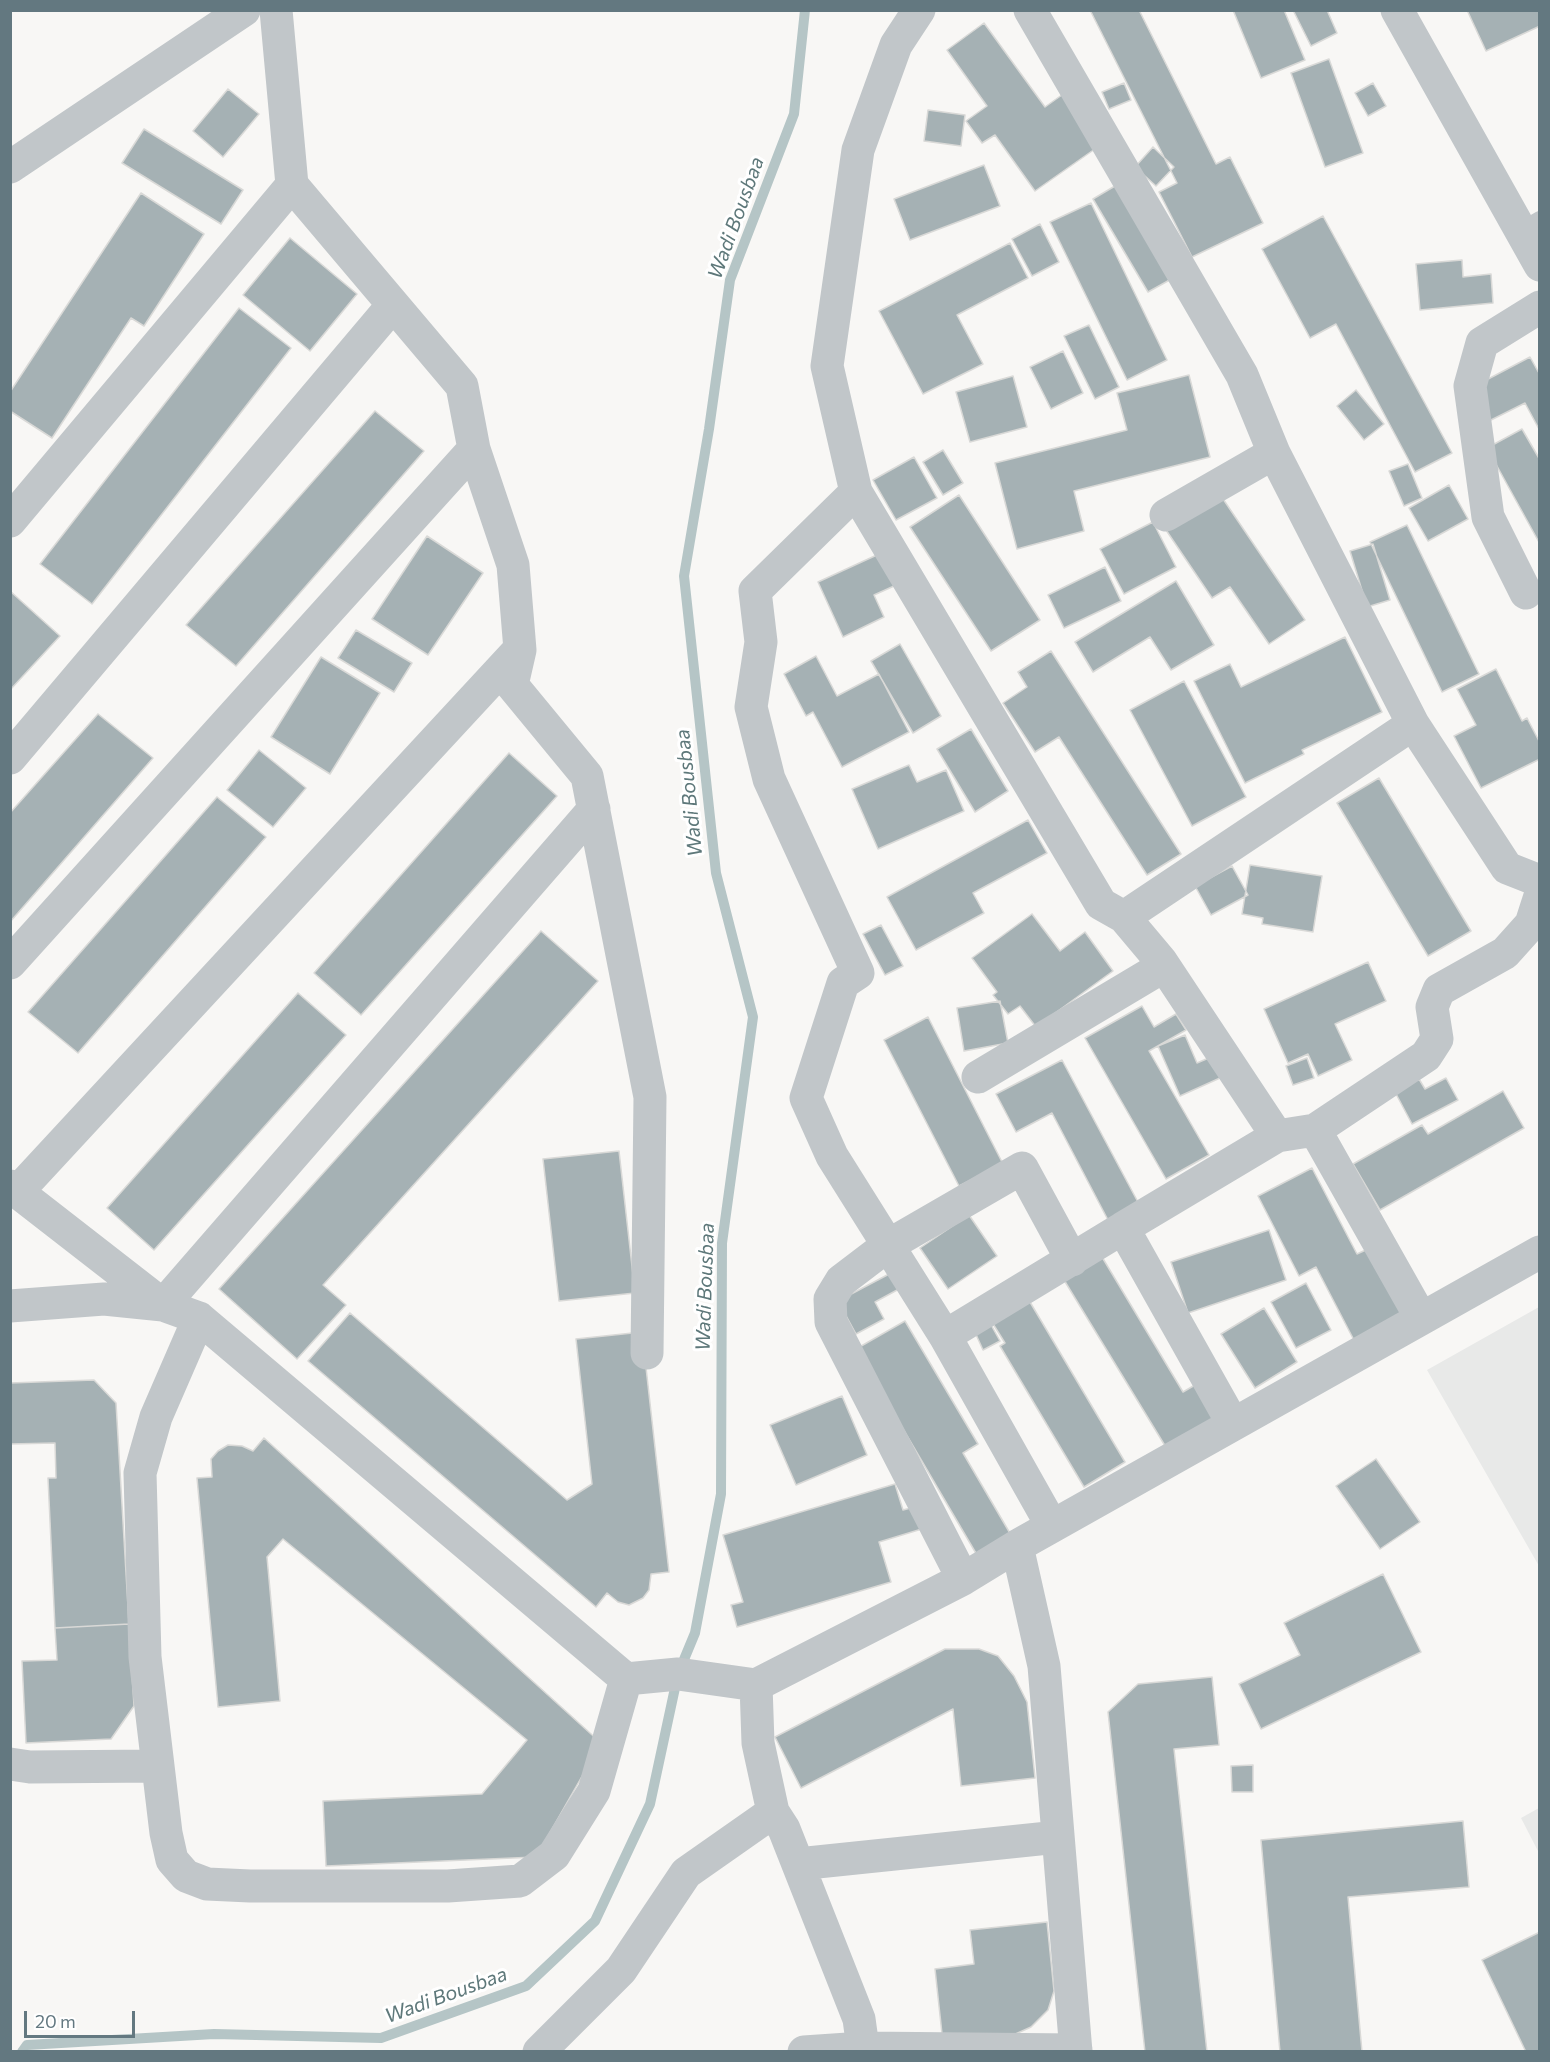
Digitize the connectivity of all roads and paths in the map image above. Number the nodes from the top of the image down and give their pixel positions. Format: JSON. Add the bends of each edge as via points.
{"nodes":[{"id":1,"x":244,"y":10,"type":"edge"},
{"id":2,"x":276,"y":10,"type":"edge"},
{"id":3,"x":919,"y":10,"type":"edge"},
{"id":4,"x":1030,"y":10,"type":"edge"},
{"id":5,"x":1397,"y":10,"type":"edge"},
{"id":6,"x":10,"y":167,"type":"edge"},
{"id":7,"x":292,"y":185,"type":"junction"},
{"id":8,"x":1530,"y":226,"type":"edge"},
{"id":9,"x":1539,"y":265,"type":"edge"},
{"id":10,"x":393,"y":305,"type":"junction"},
{"id":11,"x":1539,"y":307,"type":"edge"},
{"id":12,"x":474,"y":449,"type":"junction"},
{"id":13,"x":1274,"y":453,"type":"junction"},
{"id":14,"x":856,"y":492,"type":"junction"},
{"id":15,"x":1166,"y":515,"type":"dead end"},
{"id":16,"x":10,"y":521,"type":"edge"},
{"id":17,"x":1526,"y":593,"type":"dead end"},
{"id":18,"x":520,"y":650,"type":"junction"},
{"id":19,"x":1413,"y":724,"type":"junction"},
{"id":20,"x":10,"y":758,"type":"edge"},
{"id":21,"x":594,"y":809,"type":"junction"},
{"id":22,"x":1539,"y":881,"type":"edge"},
{"id":23,"x":1539,"y":896,"type":"edge"},
{"id":24,"x":1124,"y":918,"type":"junction"},
{"id":25,"x":10,"y":963,"type":"edge"},
{"id":26,"x":1164,"y":966,"type":"junction"},
{"id":27,"x":978,"y":1077,"type":"dead end"},
{"id":28,"x":1315,"y":1130,"type":"junction"},
{"id":29,"x":1277,"y":1136,"type":"junction"},
{"id":30,"x":14,"y":1188,"type":"edge"},
{"id":31,"x":1123,"y":1228,"type":"junction"},
{"id":32,"x":886,"y":1246,"type":"junction"},
{"id":33,"x":1539,"y":1251,"type":"edge"},
{"id":34,"x":1072,"y":1260,"type":"junction"},
{"id":35,"x":163,"y":1305,"type":"junction"},
{"id":36,"x":10,"y":1306,"type":"edge"},
{"id":37,"x":200,"y":1318,"type":"junction"},
{"id":38,"x":1421,"y":1318,"type":"junction"},
{"id":39,"x":945,"y":1335,"type":"junction"},
{"id":40,"x":647,"y":1353,"type":"dead end"},
{"id":41,"x":1233,"y":1424,"type":"junction"},
{"id":42,"x":1052,"y":1526,"type":"junction"},
{"id":43,"x":1017,"y":1546,"type":"junction"},
{"id":44,"x":963,"y":1579,"type":"junction"},
{"id":45,"x":626,"y":1679,"type":"junction"},
{"id":46,"x":756,"y":1685,"type":"junction"},
{"id":47,"x":10,"y":1764,"type":"edge"},
{"id":48,"x":158,"y":1766,"type":"junction"},
{"id":49,"x":773,"y":1812,"type":"junction"},
{"id":50,"x":1058,"y":1837,"type":"junction"},
{"id":51,"x":798,"y":1864,"type":"junction"},
{"id":52,"x":863,"y":2048,"type":"junction"},
{"id":53,"x":1076,"y":2051,"type":"edge"},
{"id":54,"x":539,"y":2052,"type":"edge"},
{"id":55,"x":804,"y":2052,"type":"edge"}],
"edges":[{"from":1,"to":6,"type":"street"},
{"from":2,"to":7,"type":"street"},
{"from":3,"to":14,"type":"street","via":[[896,45],[858,150],[827,366]]},
{"from":4,"to":13,"type":"street","via":[[1242,375]]},
{"from":5,"to":8,"type":"street"},
{"from":7,"to":10,"type":"street"},
{"from":7,"to":16,"type":"street"},
{"from":8,"to":9,"type":"street"},
{"from":10,"to":12,"type":"street","via":[[462,386]]},
{"from":10,"to":20,"type":"street"},
{"from":11,"to":17,"type":"street","via":[[1482,343],[1470,386],[1488,518]]},
{"from":12,"to":18,"type":"street","via":[[513,565]]},
{"from":12,"to":25,"type":"street"},
{"from":13,"to":15,"type":"street"},
{"from":13,"to":19,"type":"street"},
{"from":14,"to":24,"type":"street","via":[[1101,904]]},
{"from":14,"to":32,"type":"street","via":[[755,591],[760,642],[751,707],[769,779],[858,973],[843,983],[806,1098],[832,1156]]},
{"from":18,"to":21,"type":"street","via":[[512,685],[587,776]]},
{"from":18,"to":30,"type":"street"},
{"from":19,"to":22,"type":"street","via":[[1507,868]]},
{"from":19,"to":24,"type":"street"},
{"from":21,"to":35,"type":"street"},
{"from":21,"to":40,"type":"street","via":[[650,1097]]},
{"from":23,"to":28,"type":"street","via":[[1531,924],[1505,953],[1440,990],[1432,1007],[1437,1039],[1426,1056]]},
{"from":24,"to":26,"type":"street"},
{"from":26,"to":27,"type":"street"},
{"from":26,"to":29,"type":"street"},
{"from":28,"to":29,"type":"street"},
{"from":28,"to":38,"type":"street"},
{"from":29,"to":31,"type":"street"},
{"from":30,"to":35,"type":"street"},
{"from":31,"to":34,"type":"street"},
{"from":31,"to":41,"type":"street"},
{"from":32,"to":34,"type":"street","via":[[1022,1168]]},
{"from":32,"to":39,"type":"street"},
{"from":32,"to":44,"type":"street","via":[[841,1281],[830,1299],[831,1322]]},
{"from":33,"to":38,"type":"street"},
{"from":34,"to":39,"type":"street"},
{"from":35,"to":36,"type":"street","via":[[104,1299]]},
{"from":35,"to":37,"type":"street"},
{"from":37,"to":45,"type":"street"},
{"from":37,"to":48,"type":"street","via":[[173,1372],[140,1473],[145,1657]]},
{"from":38,"to":41,"type":"street"},
{"from":39,"to":42,"type":"street"},
{"from":41,"to":42,"type":"street"},
{"from":42,"to":43,"type":"street"},
{"from":43,"to":44,"type":"street"},
{"from":43,"to":50,"type":"street","via":[[1044,1666]]},
{"from":44,"to":46,"type":"street"},
{"from":45,"to":46,"type":"street","via":[[678,1674]]},
{"from":45,"to":48,"type":"street","via":[[594,1791],[554,1855],[520,1881],[448,1886],[207,1884],[186,1876],[172,1860]]},
{"from":46,"to":49,"type":"street","via":[[758,1743]]},
{"from":47,"to":48,"type":"street"},
{"from":49,"to":51,"type":"street"},
{"from":49,"to":54,"type":"street","via":[[686,1873],[621,1970]]},
{"from":50,"to":51,"type":"street"},
{"from":50,"to":53,"type":"street"},
{"from":51,"to":52,"type":"street","via":[[859,2019]]},
{"from":52,"to":53,"type":"street"},
{"from":52,"to":55,"type":"street"}]}
